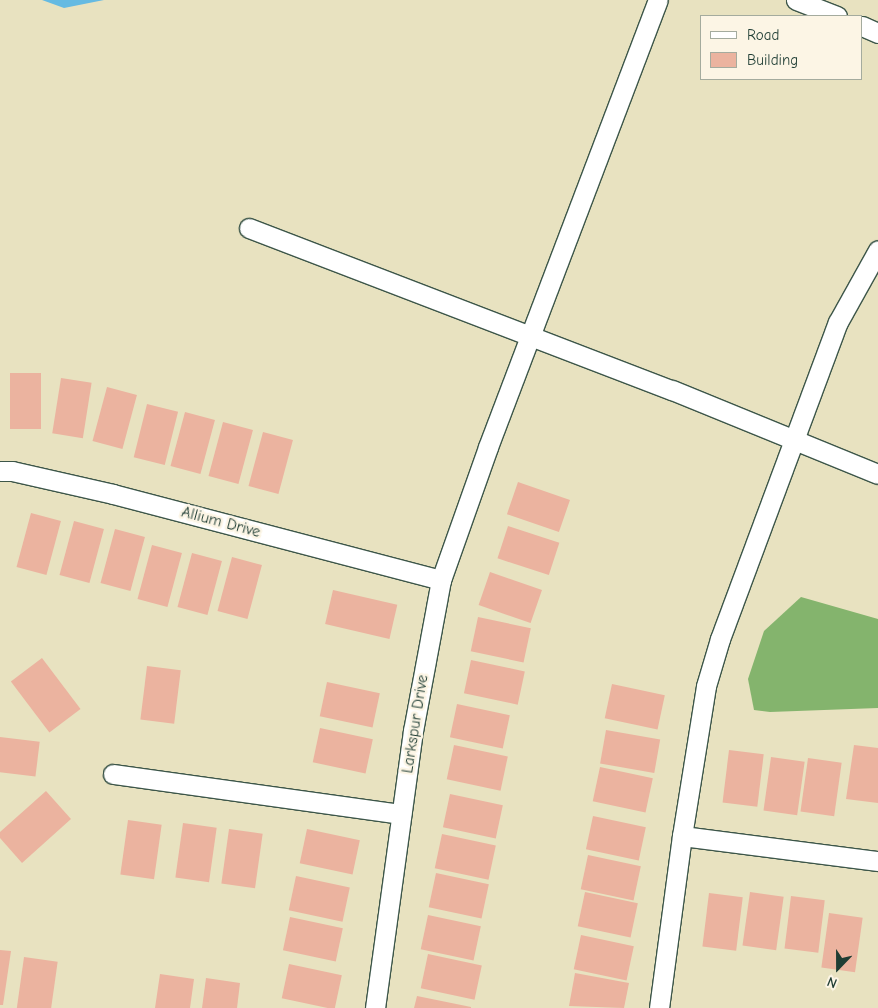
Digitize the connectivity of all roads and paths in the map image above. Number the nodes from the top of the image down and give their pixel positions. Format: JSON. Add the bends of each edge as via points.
{"nodes":[{"id":1,"x":658,"y":0,"type":"edge"},
{"id":2,"x":796,"y":0,"type":"edge"},
{"id":3,"x":834,"y":15,"type":"edge"},
{"id":4,"x":863,"y":26,"type":"edge"},
{"id":5,"x":878,"y":33,"type":"edge"},
{"id":6,"x":249,"y":228,"type":"dead end"},
{"id":7,"x":878,"y":250,"type":"edge"},
{"id":8,"x":531,"y":335,"type":"junction"},
{"id":9,"x":794,"y":439,"type":"junction"},
{"id":10,"x":0,"y":471,"type":"edge"},
{"id":11,"x":878,"y":474,"type":"edge"},
{"id":12,"x":441,"y":580,"type":"junction"},
{"id":13,"x":113,"y":774,"type":"dead end"},
{"id":14,"x":401,"y":814,"type":"junction"},
{"id":15,"x":682,"y":836,"type":"junction"},
{"id":16,"x":878,"y":861,"type":"edge"},
{"id":17,"x":375,"y":1008,"type":"edge"},
{"id":18,"x":659,"y":1008,"type":"edge"}],
"edges":[{"from":1,"to":8,"type":"street","name":"Larkspur Drive"},
{"from":2,"to":3,"type":"street"},
{"from":4,"to":5,"type":"street"},
{"from":6,"to":8,"type":"street"},
{"from":7,"to":9,"type":"street","via":[[838,322]]},
{"from":8,"to":9,"type":"street"},
{"from":8,"to":12,"type":"street","name":"Larkspur Drive"},
{"from":9,"to":11,"type":"street"},
{"from":9,"to":15,"type":"street","via":[[720,639],[706,686]]},
{"from":10,"to":12,"type":"street","name":"Allium Drive","via":[[113,494]]},
{"from":12,"to":14,"type":"street","name":"Larkspur Drive"},
{"from":13,"to":14,"type":"street"},
{"from":14,"to":17,"type":"street","name":"Larkspur Drive"},
{"from":15,"to":16,"type":"street"},
{"from":15,"to":18,"type":"street"}]}
